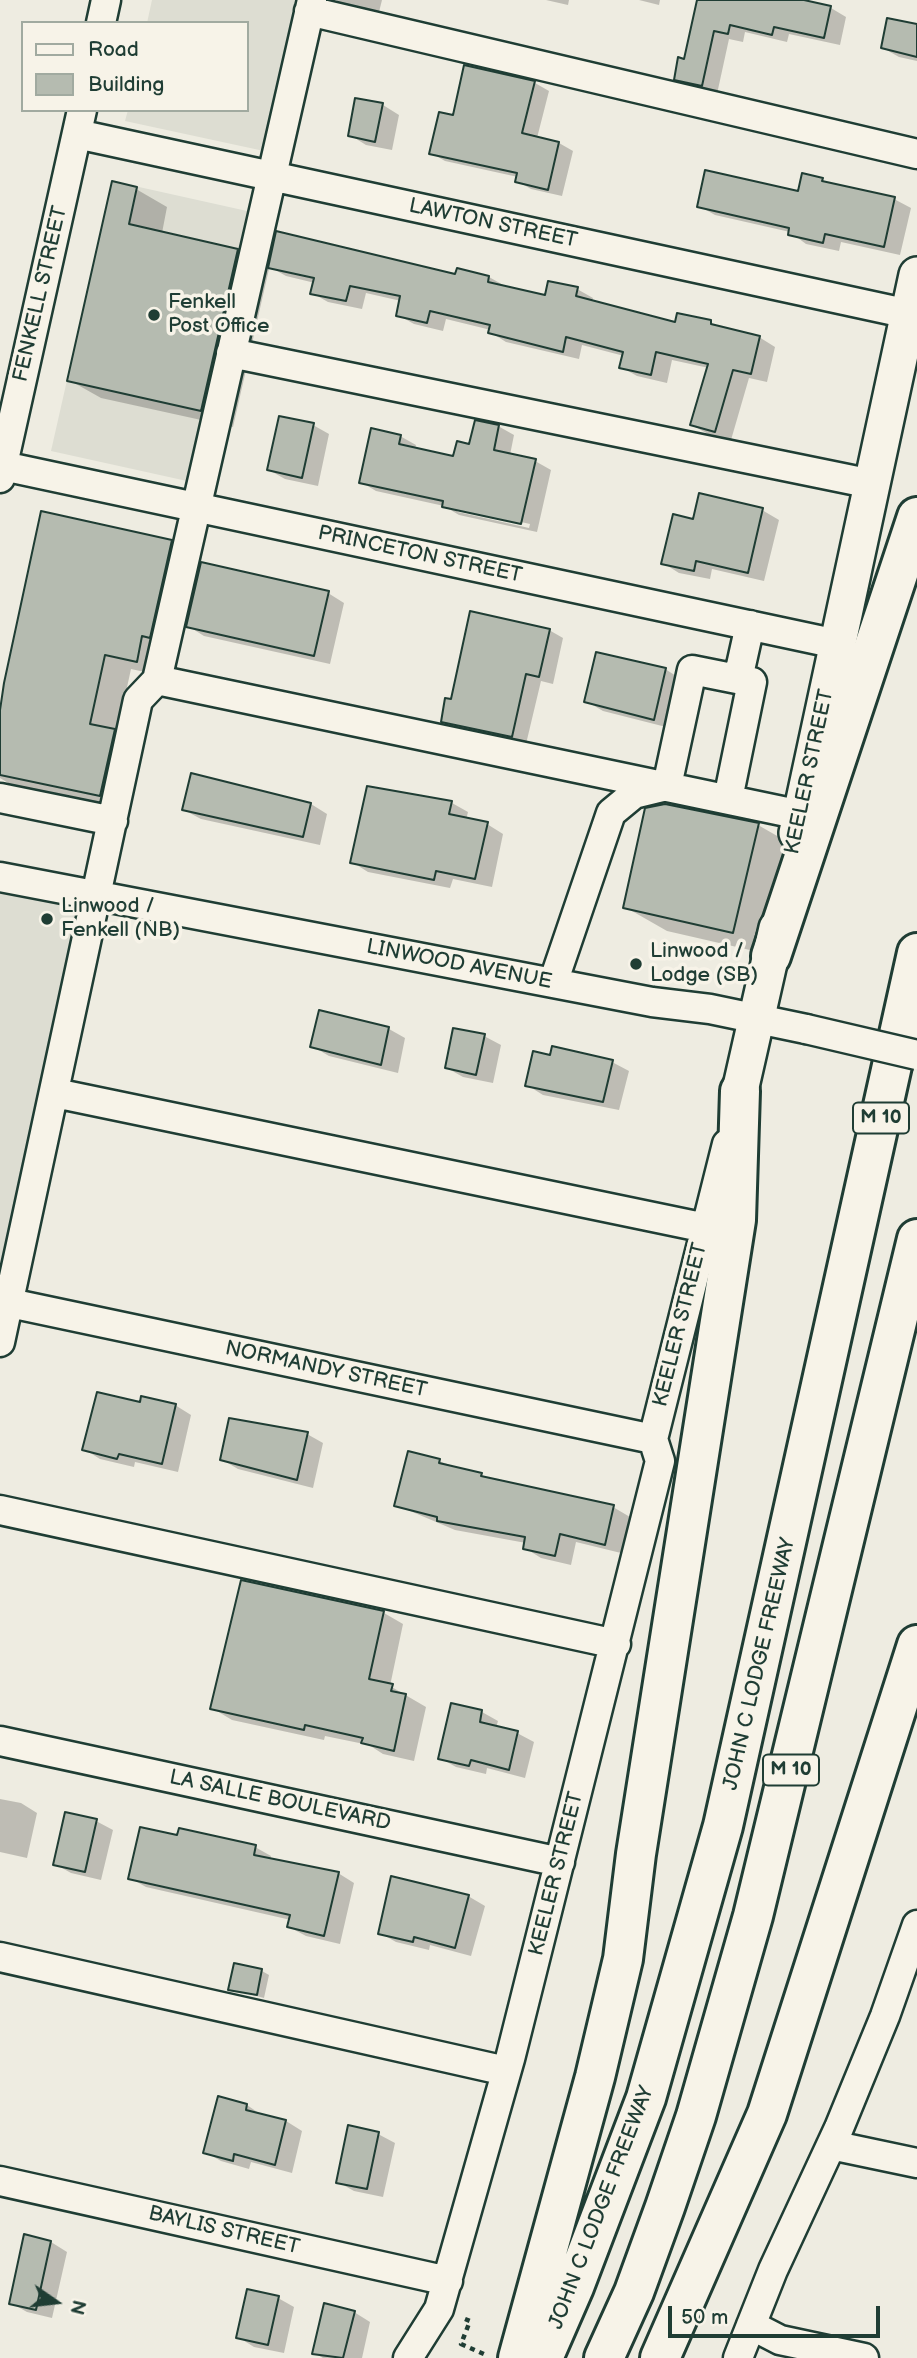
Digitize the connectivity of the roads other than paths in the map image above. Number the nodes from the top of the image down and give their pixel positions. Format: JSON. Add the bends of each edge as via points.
{"nodes":[{"id":1,"x":106,"y":0,"type":"edge"},
{"id":2,"x":311,"y":5,"type":"edge"},
{"id":3,"x":101,"y":21,"type":"edge"},
{"id":4,"x":79,"y":122,"type":"edge"},
{"id":5,"x":917,"y":154,"type":"edge"},
{"id":6,"x":270,"y":176,"type":"junction"},
{"id":7,"x":917,"y":275,"type":"edge"},
{"id":8,"x":909,"y":314,"type":"junction"},
{"id":9,"x":231,"y":353,"type":"junction"},
{"id":10,"x":1,"y":472,"type":"edge"},
{"id":11,"x":872,"y":484,"type":"junction"},
{"id":12,"x":196,"y":508,"type":"junction"},
{"id":13,"x":917,"y":517,"type":"edge"},
{"id":14,"x":750,"y":625,"type":"junction"},
{"id":15,"x":837,"y":644,"type":"junction"},
{"id":16,"x":738,"y":679,"type":"junction"},
{"id":17,"x":157,"y":680,"type":"junction"},
{"id":18,"x":667,"y":786,"type":"junction"},
{"id":19,"x":0,"y":798,"type":"edge"},
{"id":20,"x":728,"y":799,"type":"junction"},
{"id":21,"x":801,"y":815,"type":"junction"},
{"id":22,"x":113,"y":821,"type":"junction"},
{"id":23,"x":0,"y":877,"type":"edge"},
{"id":24,"x":98,"y":895,"type":"junction"},
{"id":25,"x":917,"y":953,"type":"edge"},
{"id":26,"x":771,"y":956,"type":"junction"},
{"id":27,"x":553,"y":984,"type":"junction"},
{"id":28,"x":757,"y":1018,"type":"junction"},
{"id":29,"x":917,"y":1055,"type":"edge"},
{"id":30,"x":740,"y":1091,"type":"junction"},
{"id":31,"x":55,"y":1093,"type":"junction"},
{"id":32,"x":706,"y":1228,"type":"junction"},
{"id":33,"x":917,"y":1239,"type":"edge"},
{"id":34,"x":4,"y":1301,"type":"edge"},
{"id":35,"x":0,"y":1342,"type":"edge"},
{"id":36,"x":653,"y":1439,"type":"junction"},
{"id":37,"x":0,"y":1510,"type":"edge"},
{"id":38,"x":616,"y":1644,"type":"junction"},
{"id":39,"x":917,"y":1645,"type":"edge"},
{"id":40,"x":0,"y":1741,"type":"edge"},
{"id":41,"x":560,"y":1862,"type":"junction"},
{"id":42,"x":917,"y":1925,"type":"edge"},
{"id":43,"x":0,"y":1957,"type":"edge"},
{"id":44,"x":506,"y":2071,"type":"junction"},
{"id":45,"x":831,"y":2145,"type":"junction"},
{"id":46,"x":917,"y":2163,"type":"edge"},
{"id":47,"x":0,"y":2181,"type":"edge"},
{"id":48,"x":448,"y":2281,"type":"junction"},
{"id":49,"x":751,"y":2325,"type":"junction"},
{"id":50,"x":408,"y":2358,"type":"edge"},
{"id":51,"x":518,"y":2358,"type":"edge"},
{"id":52,"x":543,"y":2358,"type":"edge"},
{"id":53,"x":604,"y":2358,"type":"edge"},
{"id":54,"x":660,"y":2358,"type":"edge"},
{"id":55,"x":738,"y":2358,"type":"edge"},
{"id":56,"x":864,"y":2358,"type":"edge"}],
"edges":[{"from":1,"to":3,"type":"street"},
{"from":2,"to":5,"type":"street"},
{"from":2,"to":6,"type":"street"},
{"from":4,"to":6,"type":"street","name":"LAWTON STREET"},
{"from":4,"to":10,"type":"street","name":"FENKELL STREET"},
{"from":6,"to":8,"type":"street","name":"LAWTON STREET"},
{"from":6,"to":9,"type":"street"},
{"from":7,"to":8,"type":"main road","name":"KEELER STREET"},
{"from":8,"to":11,"type":"main road","name":"KEELER STREET"},
{"from":9,"to":11,"type":"street"},
{"from":9,"to":12,"type":"street"},
{"from":10,"to":12,"type":"street","name":"PRINCETON STREET"},
{"from":11,"to":15,"type":"main road","name":"KEELER STREET"},
{"from":12,"to":14,"type":"street","name":"PRINCETON STREET"},
{"from":12,"to":17,"type":"street"},
{"from":13,"to":26,"type":"highway"},
{"from":14,"to":15,"type":"street","name":"PRINCETON STREET"},
{"from":14,"to":16,"type":"street"},
{"from":15,"to":21,"type":"main road","name":"KEELER STREET"},
{"from":16,"to":18,"type":"street","via":[[692,670]]},
{"from":16,"to":20,"type":"street","via":[[752,682]]},
{"from":17,"to":18,"type":"street"},
{"from":17,"to":22,"type":"street","via":[[138,700]]},
{"from":18,"to":20,"type":"street"},
{"from":18,"to":27,"type":"street","via":[[634,794],[611,813]]},
{"from":19,"to":22,"type":"street"},
{"from":20,"to":21,"type":"street"},
{"from":21,"to":26,"type":"main road","name":"KEELER STREET"},
{"from":22,"to":24,"type":"street"},
{"from":23,"to":24,"type":"street","name":"LINWOOD AVENUE"},
{"from":24,"to":27,"type":"street","name":"LINWOOD AVENUE"},
{"from":24,"to":31,"type":"street"},
{"from":25,"to":52,"type":"highway","name":"JOHN C LODGE FREEWAY","number":"M 10","via":[[723,1826],[646,2098]]},
{"from":26,"to":28,"type":"main road","name":"KEELER STREET"},
{"from":27,"to":28,"type":"street","name":"LINWOOD AVENUE"},
{"from":28,"to":29,"type":"street","name":"LINWOOD AVENUE","bridge":true},
{"from":28,"to":30,"type":"main road","name":"KEELER STREET"},
{"from":30,"to":32,"type":"street","name":"KEELER STREET"},
{"from":30,"to":51,"type":"highway","via":[[736,1220],[623,1959]]},
{"from":31,"to":32,"type":"street"},
{"from":31,"to":34,"type":"street"},
{"from":32,"to":36,"type":"street","name":"KEELER STREET"},
{"from":33,"to":53,"type":"highway","number":"M 10","via":[[753,1916],[665,2207]]},
{"from":34,"to":35,"type":"street"},
{"from":34,"to":36,"type":"street","name":"NORMANDY STREET"},
{"from":36,"to":38,"type":"street","name":"KEELER STREET","via":[[660,1461]]},
{"from":37,"to":38,"type":"street"},
{"from":38,"to":41,"type":"street","name":"KEELER STREET"},
{"from":39,"to":54,"type":"highway","via":[[767,2114]]},
{"from":40,"to":41,"type":"street","name":"LA SALLE BOULEVARD"},
{"from":41,"to":44,"type":"street","name":"KEELER STREET"},
{"from":42,"to":45,"type":"street"},
{"from":43,"to":44,"type":"street"},
{"from":44,"to":48,"type":"street","name":"KEELER STREET"},
{"from":45,"to":46,"type":"street"},
{"from":45,"to":49,"type":"street"},
{"from":47,"to":48,"type":"street","name":"BAYLIS STREET"},
{"from":48,"to":50,"type":"street","name":"KEELER STREET","via":[[439,2309]]},
{"from":49,"to":55,"type":"street"},
{"from":49,"to":56,"type":"street","via":[[780,2340]]}]}
